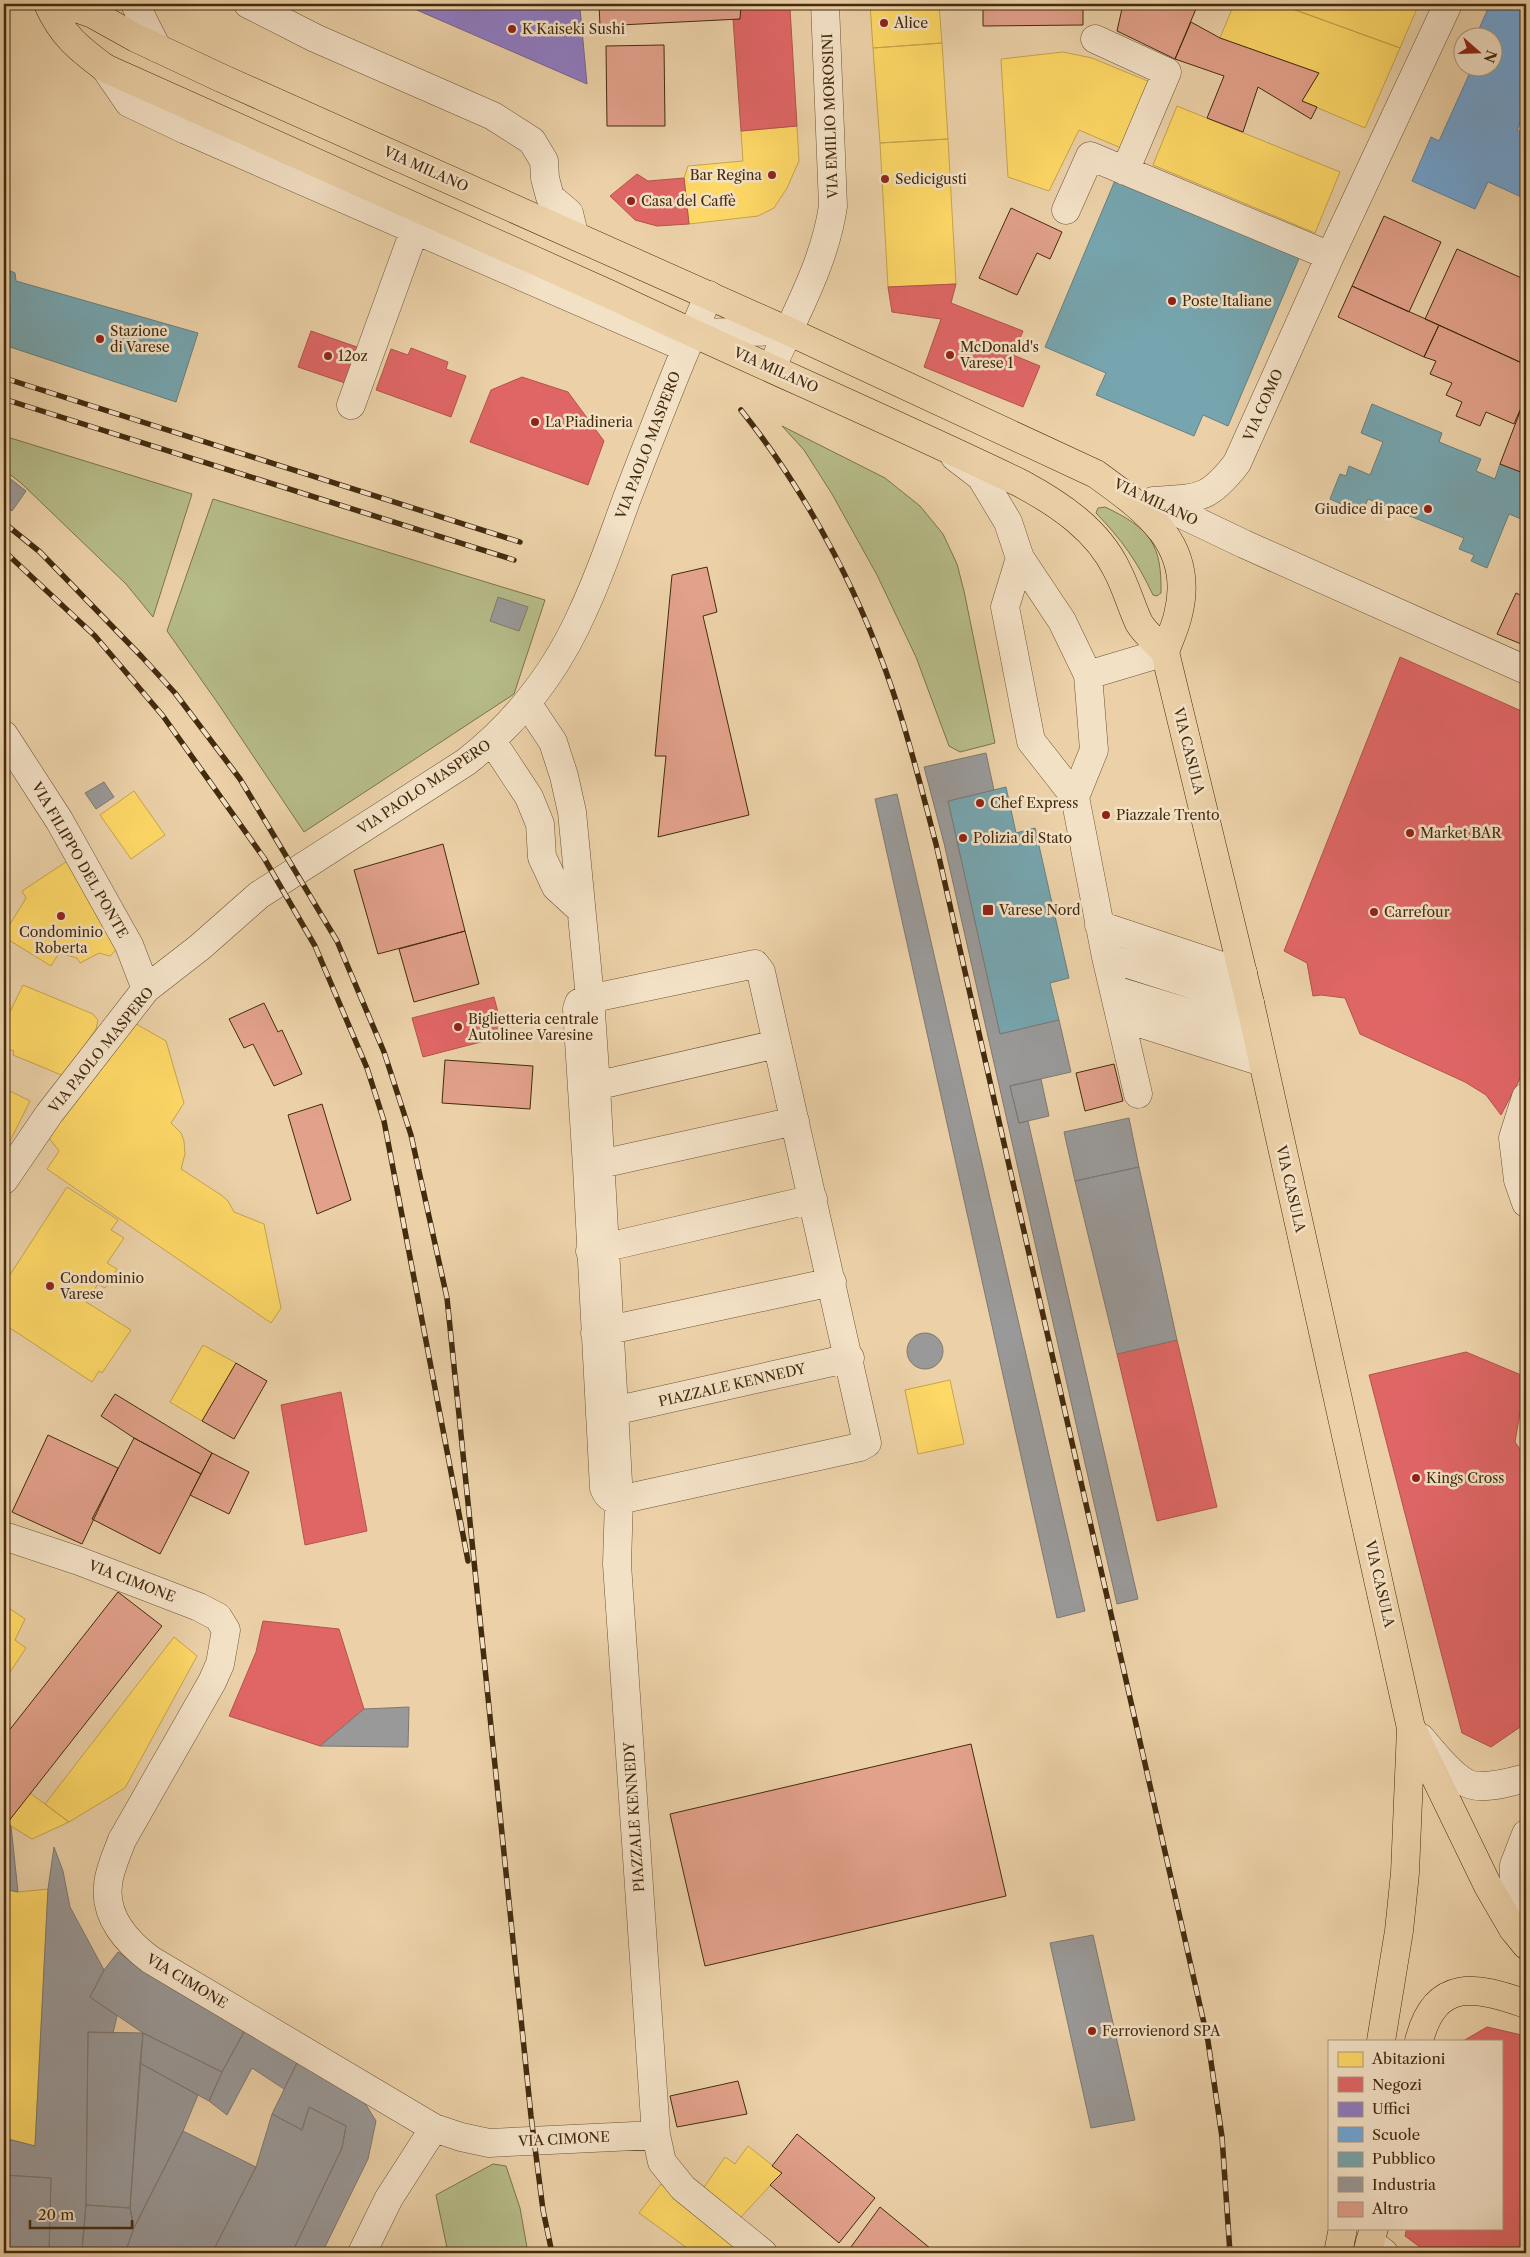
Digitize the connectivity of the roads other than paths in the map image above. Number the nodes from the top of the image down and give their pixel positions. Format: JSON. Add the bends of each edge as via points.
{"nodes":[{"id":1,"x":48,"y":4,"type":"edge"},
{"id":2,"x":65,"y":4,"type":"edge"},
{"id":3,"x":134,"y":4,"type":"edge"},
{"id":4,"x":248,"y":4,"type":"edge"},
{"id":5,"x":825,"y":4,"type":"edge"},
{"id":6,"x":1448,"y":4,"type":"edge"},
{"id":7,"x":1094,"y":39,"type":"dead end"},
{"id":8,"x":157,"y":48,"type":"junction"},
{"id":9,"x":1125,"y":171,"type":"junction"},
{"id":10,"x":1066,"y":210,"type":"dead end"},
{"id":11,"x":418,"y":220,"type":"junction"},
{"id":12,"x":574,"y":234,"type":"junction"},
{"id":13,"x":1330,"y":256,"type":"junction"},
{"id":14,"x":709,"y":295,"type":"junction"},
{"id":15,"x":788,"y":330,"type":"junction"},
{"id":16,"x":689,"y":340,"type":"junction"},
{"id":17,"x":772,"y":367,"type":"junction"},
{"id":18,"x":351,"y":405,"type":"dead end"},
{"id":19,"x":938,"y":444,"type":"junction"},
{"id":20,"x":1096,"y":474,"type":"junction"},
{"id":21,"x":1022,"y":484,"type":"joint"},
{"id":22,"x":1153,"y":501,"type":"junction"},
{"id":23,"x":1020,"y":558,"type":"junction"},
{"id":24,"x":1165,"y":652,"type":"junction"},
{"id":25,"x":1526,"y":670,"type":"edge"},
{"id":26,"x":1088,"y":675,"type":"junction"},
{"id":27,"x":527,"y":704,"type":"junction"},
{"id":28,"x":4,"y":735,"type":"edge"},
{"id":29,"x":492,"y":741,"type":"junction"},
{"id":30,"x":1075,"y":797,"type":"junction"},
{"id":31,"x":580,"y":909,"type":"junction"},
{"id":32,"x":1099,"y":925,"type":"junction"},
{"id":33,"x":1106,"y":958,"type":"junction"},
{"id":34,"x":1243,"y":973,"type":"junction"},
{"id":35,"x":146,"y":989,"type":"junction"},
{"id":36,"x":1114,"y":990,"type":"junction"},
{"id":37,"x":590,"y":998,"type":"junction"},
{"id":38,"x":1250,"y":1003,"type":"junction"},
{"id":39,"x":1120,"y":1017,"type":"junction"},
{"id":40,"x":1255,"y":1032,"type":"junction"},
{"id":41,"x":777,"y":1044,"type":"junction"},
{"id":42,"x":1262,"y":1062,"type":"junction"},
{"id":43,"x":589,"y":1088,"type":"junction"},
{"id":44,"x":1138,"y":1094,"type":"dead end"},
{"id":45,"x":1526,"y":1097,"type":"edge"},
{"id":46,"x":795,"y":1121,"type":"junction"},
{"id":47,"x":594,"y":1166,"type":"junction"},
{"id":48,"x":4,"y":1180,"type":"edge"},
{"id":49,"x":813,"y":1199,"type":"junction"},
{"id":50,"x":1526,"y":1203,"type":"edge"},
{"id":51,"x":598,"y":1249,"type":"junction"},
{"id":52,"x":832,"y":1282,"type":"junction"},
{"id":53,"x":603,"y":1332,"type":"junction"},
{"id":54,"x":850,"y":1358,"type":"junction"},
{"id":55,"x":607,"y":1413,"type":"junction"},
{"id":56,"x":620,"y":1500,"type":"junction"},
{"id":57,"x":4,"y":1536,"type":"edge"},
{"id":58,"x":1411,"y":1728,"type":"junction"},
{"id":59,"x":1526,"y":1778,"type":"edge"},
{"id":60,"x":1526,"y":1834,"type":"edge"},
{"id":61,"x":1520,"y":1937,"type":"edge"},
{"id":62,"x":1514,"y":1999,"type":"edge"},
{"id":63,"x":1383,"y":2032,"type":"edge"},
{"id":64,"x":1421,"y":2035,"type":"edge"},
{"id":65,"x":434,"y":2128,"type":"junction"},
{"id":66,"x":656,"y":2135,"type":"junction"},
{"id":67,"x":1343,"y":2230,"type":"edge"},
{"id":68,"x":362,"y":2253,"type":"edge"},
{"id":69,"x":763,"y":2253,"type":"edge"},
{"id":70,"x":1338,"y":2253,"type":"edge"}],
"edges":[{"from":1,"to":11,"type":"main road","name":"VIA MILANO","via":[[57,24],[78,48],[105,68]]},
{"from":2,"to":8,"type":"main road","name":"VIA MILANO","via":[[93,14]]},
{"from":3,"to":8,"type":"street"},
{"from":4,"to":12,"type":"street","via":[[315,38],[493,116],[532,142],[544,161],[550,197],[569,213]]},
{"from":5,"to":15,"type":"street","name":"VIA EMILIO MOROSINI","via":[[833,206],[820,257]]},
{"from":6,"to":13,"type":"street","name":"VIA COMO"},
{"from":7,"to":9,"type":"street","via":[[1167,72]]},
{"from":8,"to":12,"type":"main road","name":"VIA MILANO"},
{"from":9,"to":10,"type":"street","via":[[1090,156]]},
{"from":9,"to":13,"type":"street"},
{"from":11,"to":16,"type":"main road","name":"VIA MILANO","via":[[609,294]]},
{"from":11,"to":18,"type":"street"},
{"from":12,"to":14,"type":"main road","name":"VIA MILANO"},
{"from":13,"to":22,"type":"street","name":"VIA COMO","via":[[1238,463],[1222,483],[1204,496]]},
{"from":14,"to":15,"type":"main road","name":"VIA MILANO"},
{"from":14,"to":16,"type":"street","name":"VIA PAOLO MASPERO"},
{"from":15,"to":16,"type":"street","name":"VIA MILANO"},
{"from":15,"to":17,"type":"street","name":"VIA EMILIO MOROSINI"},
{"from":15,"to":20,"type":"main road","name":"VIA MILANO"},
{"from":16,"to":17,"type":"main road","name":"VIA MILANO"},
{"from":16,"to":27,"type":"street","name":"VIA PAOLO MASPERO","via":[[583,612],[555,663]]},
{"from":17,"to":19,"type":"main road","name":"VIA MILANO"},
{"from":19,"to":21,"type":"main road","name":"VIA MILANO"},
{"from":19,"to":23,"type":"street","via":[[981,477],[1008,522]]},
{"from":20,"to":22,"type":"street","name":"VIA MILANO"},
{"from":20,"to":24,"type":"main road","via":[[1133,500],[1171,542],[1182,591],[1178,616]]},
{"from":21,"to":24,"type":"main road","name":"VIA CASULA","via":[[1073,516],[1097,539],[1117,568],[1140,624]]},
{"from":22,"to":25,"type":"street","name":"VIA MILANO"},
{"from":23,"to":26,"type":"street","via":[[1062,621]]},
{"from":23,"to":30,"type":"street","via":[[1006,607],[1031,741]]},
{"from":24,"to":26,"type":"street"},
{"from":24,"to":34,"type":"main road","name":"VIA CASULA"},
{"from":26,"to":30,"type":"street","via":[[1094,750]]},
{"from":27,"to":29,"type":"street","name":"VIA PAOLO MASPERO"},
{"from":27,"to":31,"type":"street","name":"PIAZZALE KENNEDY","via":[[553,742],[564,776],[572,812]]},
{"from":28,"to":35,"type":"street","name":"VIA FILIPPO DEL PONTE","via":[[59,820],[129,945]]},
{"from":29,"to":31,"type":"street","via":[[529,798],[540,824],[542,857],[556,887]]},
{"from":29,"to":35,"type":"street","name":"VIA PAOLO MASPERO","via":[[466,762],[259,895]]},
{"from":30,"to":32,"type":"street"},
{"from":31,"to":37,"type":"street","name":"PIAZZALE KENNEDY"},
{"from":32,"to":33,"type":"street"},
{"from":32,"to":34,"type":"street"},
{"from":33,"to":36,"type":"street"},
{"from":33,"to":38,"type":"street"},
{"from":34,"to":38,"type":"main road","name":"VIA CASULA"},
{"from":35,"to":48,"type":"street","name":"VIA PAOLO MASPERO","via":[[49,1114]]},
{"from":36,"to":39,"type":"street"},
{"from":36,"to":40,"type":"street"},
{"from":37,"to":41,"type":"street","via":[[755,964],[761,972]]},
{"from":37,"to":43,"type":"street","name":"PIAZZALE KENNEDY"},
{"from":38,"to":40,"type":"main road","name":"VIA CASULA"},
{"from":39,"to":42,"type":"street"},
{"from":39,"to":44,"type":"street"},
{"from":40,"to":42,"type":"main road","name":"VIA CASULA"},
{"from":41,"to":43,"type":"street"},
{"from":41,"to":46,"type":"street"},
{"from":42,"to":58,"type":"main road","name":"VIA CASULA"},
{"from":43,"to":47,"type":"street","name":"PIAZZALE KENNEDY"},
{"from":45,"to":50,"type":"street","via":[[1513,1138],[1518,1180]]},
{"from":46,"to":47,"type":"street"},
{"from":46,"to":49,"type":"street"},
{"from":47,"to":51,"type":"street","name":"PIAZZALE KENNEDY"},
{"from":49,"to":51,"type":"street"},
{"from":49,"to":52,"type":"street"},
{"from":51,"to":53,"type":"street","name":"PIAZZALE KENNEDY"},
{"from":52,"to":53,"type":"street"},
{"from":52,"to":54,"type":"street"},
{"from":53,"to":55,"type":"street","name":"PIAZZALE KENNEDY"},
{"from":54,"to":55,"type":"street","name":"PIAZZALE KENNEDY"},
{"from":54,"to":56,"type":"street","via":[[867,1434],[864,1446]]},
{"from":55,"to":56,"type":"street","name":"PIAZZALE KENNEDY"},
{"from":56,"to":66,"type":"street","name":"PIAZZALE KENNEDY","via":[[617,1564]]},
{"from":57,"to":65,"type":"street","name":"VIA CIMONE","via":[[199,1607],[218,1617],[226,1630],[222,1657],[212,1682],[122,1840],[107,1886],[114,1919],[122,1933],[151,1960]]},
{"from":58,"to":59,"type":"street","via":[[1448,1769],[1472,1786],[1500,1785]]},
{"from":58,"to":61,"type":"main road","via":[[1488,1886]]},
{"from":58,"to":63,"type":"main road","via":[[1405,1873]]},
{"from":60,"to":61,"type":"street","via":[[1514,1865]]},
{"from":62,"to":64,"type":"main road","via":[[1484,1990],[1467,1990],[1451,1995],[1438,2003],[1428,2016]]},
{"from":65,"to":66,"type":"street","name":"VIA CIMONE","via":[[489,2143]]},
{"from":65,"to":68,"type":"street","via":[[389,2198]]},
{"from":66,"to":69,"type":"street","name":"PIAZZALE KENNEDY","via":[[662,2162],[683,2188]]},
{"from":67,"to":70,"type":"main road"}]}
